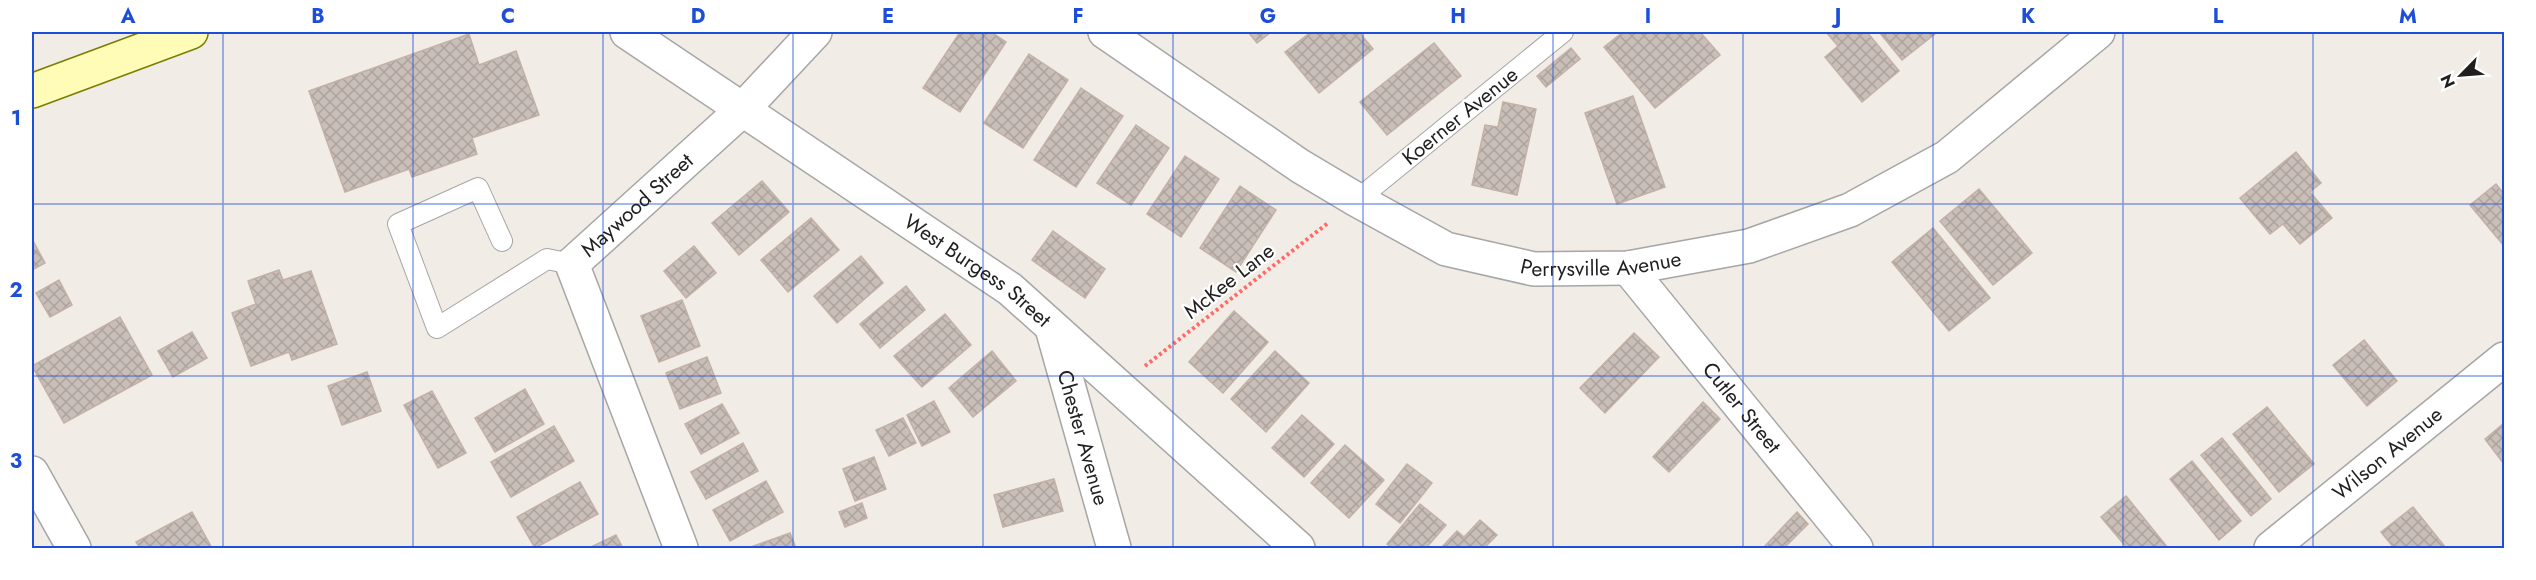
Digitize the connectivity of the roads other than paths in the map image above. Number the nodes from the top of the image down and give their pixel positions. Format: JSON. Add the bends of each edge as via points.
{"nodes":[{"id":1,"x":191,"y":32,"type":"edge"},
{"id":2,"x":627,"y":32,"type":"edge"},
{"id":3,"x":815,"y":32,"type":"edge"},
{"id":4,"x":1105,"y":32,"type":"edge"},
{"id":5,"x":1563,"y":32,"type":"edge"},
{"id":6,"x":2098,"y":32,"type":"edge"},
{"id":7,"x":32,"y":91,"type":"edge"},
{"id":8,"x":741,"y":111,"type":"junction"},
{"id":9,"x":1357,"y":200,"type":"junction"},
{"id":10,"x":502,"y":242,"type":"dead end"},
{"id":11,"x":572,"y":264,"type":"junction"},
{"id":12,"x":1628,"y":268,"type":"junction"},
{"id":13,"x":1053,"y":328,"type":"junction"},
{"id":14,"x":2505,"y":359,"type":"edge"},
{"id":15,"x":32,"y":473,"type":"edge"},
{"id":16,"x":74,"y":549,"type":"edge"},
{"id":17,"x":681,"y":549,"type":"edge"},
{"id":18,"x":1114,"y":549,"type":"edge"},
{"id":19,"x":1298,"y":549,"type":"edge"},
{"id":20,"x":1856,"y":549,"type":"edge"},
{"id":21,"x":2271,"y":549,"type":"edge"}],
"edges":[{"from":1,"to":7,"type":"main road"},
{"from":2,"to":8,"type":"street","name":"West Burgess Street"},
{"from":3,"to":8,"type":"street","name":"Maywood Street"},
{"from":4,"to":9,"type":"street","name":"Perrysville Avenue","via":[[1300,166]]},
{"from":5,"to":9,"type":"lane","name":"Koerner Avenue"},
{"from":6,"to":12,"type":"street","name":"Perrysville Avenue","via":[[1947,157],[1850,210],[1749,246]]},
{"from":8,"to":11,"type":"street","name":"Maywood Street"},
{"from":8,"to":13,"type":"street","name":"West Burgess Street","via":[[1010,290]]},
{"from":9,"to":12,"type":"street","name":"Perrysville Avenue","via":[[1446,249],[1534,269]]},
{"from":10,"to":11,"type":"lane","via":[[478,188],[398,224],[437,328],[547,259]]},
{"from":11,"to":17,"type":"street","name":"Maywood Street"},
{"from":12,"to":20,"type":"street","name":"Cutler Street"},
{"from":13,"to":18,"type":"street","name":"Chester Avenue"},
{"from":13,"to":19,"type":"street","name":"West Burgess Street"},
{"from":14,"to":21,"type":"street","name":"Wilson Avenue"},
{"from":15,"to":16,"type":"street"}]}
